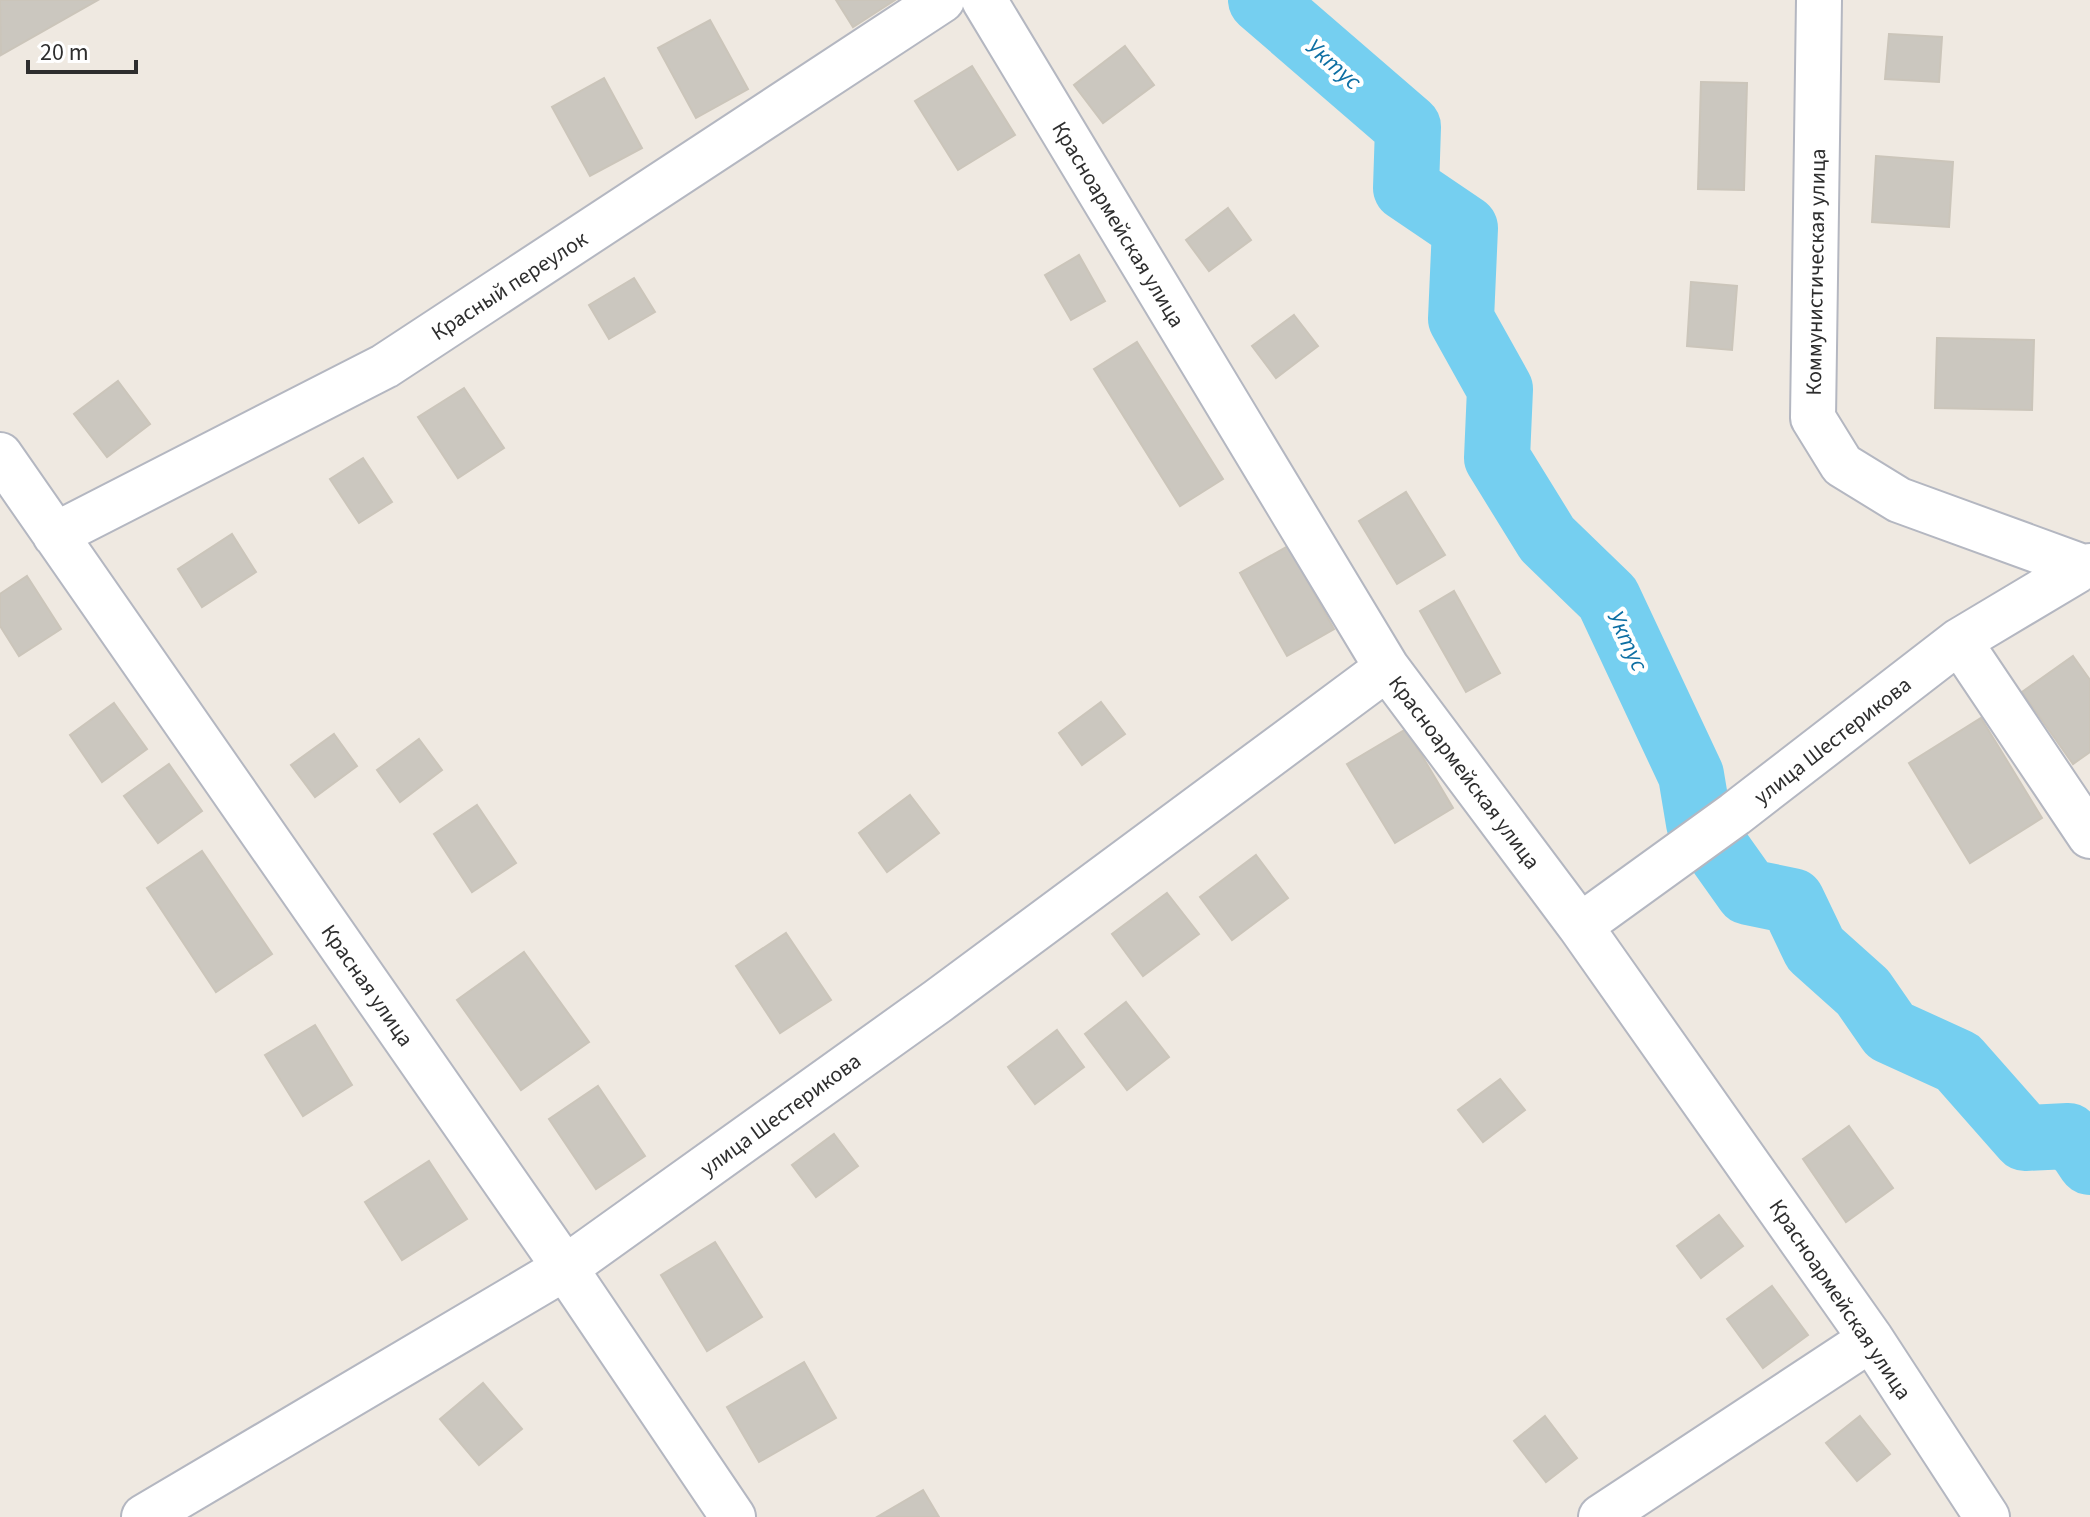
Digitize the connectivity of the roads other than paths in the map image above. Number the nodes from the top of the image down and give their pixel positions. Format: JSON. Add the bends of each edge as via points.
{"nodes":[{"id":1,"x":942,"y":0,"type":"edge"},
{"id":2,"x":984,"y":0,"type":"edge"},
{"id":3,"x":1819,"y":0,"type":"edge"},
{"id":4,"x":0,"y":455,"type":"edge"},
{"id":5,"x":55,"y":535,"type":"junction"},
{"id":6,"x":2087,"y":566,"type":"edge"},
{"id":7,"x":1959,"y":641,"type":"junction"},
{"id":8,"x":1387,"y":668,"type":"junction"},
{"id":9,"x":2090,"y":836,"type":"edge"},
{"id":10,"x":1580,"y":926,"type":"junction"},
{"id":11,"x":565,"y":1268,"type":"junction"},
{"id":12,"x":1871,"y":1339,"type":"junction"},
{"id":13,"x":144,"y":1517,"type":"edge"},
{"id":14,"x":733,"y":1517,"type":"edge"},
{"id":15,"x":1601,"y":1517,"type":"edge"},
{"id":16,"x":1987,"y":1517,"type":"edge"}],
"edges":[{"from":1,"to":5,"type":"street","name":"Красный переулок","via":[[385,366]]},
{"from":2,"to":8,"type":"street","name":"Красноармейская улица"},
{"from":3,"to":6,"type":"street","name":"Коммунистическая улица","via":[[1813,418],[1842,465],[1899,500]]},
{"from":4,"to":5,"type":"street","name":"Красная улица"},
{"from":5,"to":11,"type":"street","name":"Красная улица"},
{"from":6,"to":7,"type":"street","name":"улица Шестерикова"},
{"from":7,"to":9,"type":"street"},
{"from":7,"to":10,"type":"street","name":"улица Шестерикова"},
{"from":8,"to":10,"type":"street","name":"Красноармейская улица"},
{"from":8,"to":11,"type":"street","name":"улица Шестерикова","via":[[938,1001]]},
{"from":10,"to":12,"type":"street","name":"Красноармейская улица"},
{"from":11,"to":13,"type":"street","name":"улица Шестерикова"},
{"from":11,"to":14,"type":"street","name":"Красная улица"},
{"from":12,"to":15,"type":"street"},
{"from":12,"to":16,"type":"street","name":"Красноармейская улица"}]}
